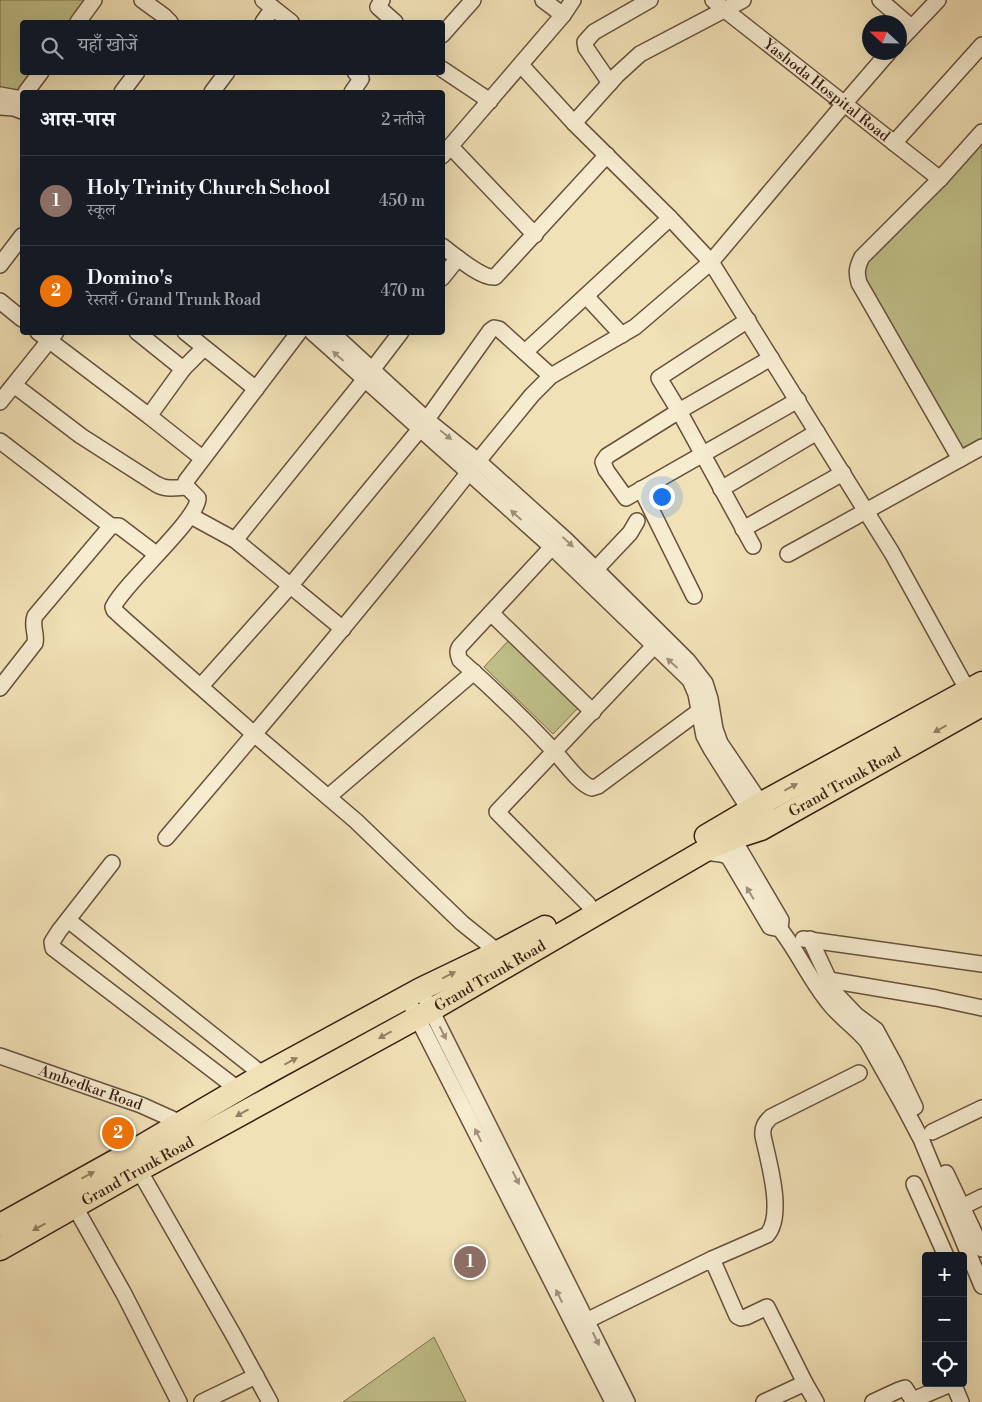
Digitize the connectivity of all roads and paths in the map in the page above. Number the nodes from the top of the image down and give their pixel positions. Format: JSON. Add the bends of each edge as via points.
{"nodes":[{"id":1,"x":94,"y":0,"type":"edge"},
{"id":2,"x":142,"y":0,"type":"edge"},
{"id":3,"x":382,"y":0,"type":"edge"},
{"id":4,"x":473,"y":0,"type":"edge"},
{"id":5,"x":543,"y":0,"type":"edge"},
{"id":6,"x":573,"y":0,"type":"edge"},
{"id":7,"x":650,"y":0,"type":"edge"},
{"id":8,"x":743,"y":0,"type":"edge"},
{"id":9,"x":880,"y":0,"type":"edge"},
{"id":10,"x":938,"y":0,"type":"edge"},
{"id":11,"x":268,"y":4,"type":"edge"},
{"id":12,"x":719,"y":5,"type":"edge"},
{"id":13,"x":562,"y":16,"type":"junction"},
{"id":14,"x":79,"y":20,"type":"edge"},
{"id":15,"x":168,"y":20,"type":"edge"},
{"id":16,"x":264,"y":20,"type":"edge"},
{"id":17,"x":289,"y":20,"type":"edge"},
{"id":18,"x":393,"y":20,"type":"edge"},
{"id":19,"x":911,"y":27,"type":"junction"},
{"id":20,"x":445,"y":32,"type":"edge"},
{"id":21,"x":907,"y":32,"type":"edge"},
{"id":22,"x":982,"y":44,"type":"edge"},
{"id":23,"x":882,"y":60,"type":"edge"},
{"id":24,"x":520,"y":65,"type":"junction"},
{"id":25,"x":445,"y":71,"type":"edge"},
{"id":26,"x":39,"y":75,"type":"edge"},
{"id":27,"x":135,"y":75,"type":"edge"},
{"id":28,"x":224,"y":75,"type":"edge"},
{"id":29,"x":361,"y":75,"type":"edge"},
{"id":30,"x":610,"y":82,"type":"junction"},
{"id":31,"x":29,"y":90,"type":"edge"},
{"id":32,"x":124,"y":90,"type":"edge"},
{"id":33,"x":213,"y":90,"type":"edge"},
{"id":34,"x":353,"y":90,"type":"edge"},
{"id":35,"x":0,"y":95,"type":"edge"},
{"id":36,"x":20,"y":99,"type":"edge"},
{"id":37,"x":490,"y":101,"type":"junction"},
{"id":38,"x":20,"y":103,"type":"edge"},
{"id":39,"x":844,"y":104,"type":"junction"},
{"id":40,"x":0,"y":107,"type":"edge"},
{"id":41,"x":574,"y":123,"type":"junction"},
{"id":42,"x":982,"y":132,"type":"edge"},
{"id":43,"x":894,"y":143,"type":"junction"},
{"id":44,"x":447,"y":152,"type":"edge"},
{"id":45,"x":607,"y":155,"type":"junction"},
{"id":46,"x":940,"y":179,"type":"junction"},
{"id":47,"x":670,"y":218,"type":"junction"},
{"id":48,"x":535,"y":235,"type":"junction"},
{"id":49,"x":20,"y":239,"type":"edge"},
{"id":50,"x":445,"y":248,"type":"edge"},
{"id":51,"x":458,"y":258,"type":"junction"},
{"id":52,"x":712,"y":262,"type":"junction"},
{"id":53,"x":0,"y":264,"type":"edge"},
{"id":54,"x":445,"y":274,"type":"edge"},
{"id":55,"x":586,"y":296,"type":"junction"},
{"id":56,"x":0,"y":301,"type":"edge"},
{"id":57,"x":20,"y":318,"type":"edge"},
{"id":58,"x":748,"y":320,"type":"junction"},
{"id":59,"x":48,"y":335,"type":"edge"},
{"id":60,"x":141,"y":335,"type":"edge"},
{"id":61,"x":189,"y":335,"type":"edge"},
{"id":62,"x":297,"y":335,"type":"edge"},
{"id":63,"x":316,"y":335,"type":"edge"},
{"id":64,"x":334,"y":335,"type":"edge"},
{"id":65,"x":398,"y":335,"type":"edge"},
{"id":66,"x":622,"y":335,"type":"junction"},
{"id":67,"x":204,"y":348,"type":"junction"},
{"id":68,"x":525,"y":352,"type":"junction"},
{"id":69,"x":771,"y":358,"type":"junction"},
{"id":70,"x":183,"y":368,"type":"junction"},
{"id":71,"x":368,"y":375,"type":"junction"},
{"id":72,"x":551,"y":376,"type":"junction"},
{"id":73,"x":14,"y":385,"type":"junction"},
{"id":74,"x":256,"y":389,"type":"junction"},
{"id":75,"x":798,"y":400,"type":"junction"},
{"id":76,"x":0,"y":402,"type":"edge"},
{"id":77,"x":679,"y":411,"type":"junction"},
{"id":78,"x":150,"y":416,"type":"junction"},
{"id":79,"x":424,"y":425,"type":"junction"},
{"id":80,"x":817,"y":432,"type":"junction"},
{"id":81,"x":0,"y":441,"type":"edge"},
{"id":82,"x":982,"y":447,"type":"edge"},
{"id":83,"x":702,"y":456,"type":"junction"},
{"id":84,"x":202,"y":458,"type":"junction"},
{"id":85,"x":960,"y":459,"type":"junction"},
{"id":86,"x":474,"y":466,"type":"junction"},
{"id":87,"x":843,"y":473,"type":"junction"},
{"id":88,"x":187,"y":487,"type":"junction"},
{"id":89,"x":641,"y":489,"type":"junction"},
{"id":90,"x":721,"y":489,"type":"junction"},
{"id":91,"x":866,"y":512,"type":"junction"},
{"id":92,"x":191,"y":516,"type":"junction"},
{"id":93,"x":637,"y":521,"type":"dead end"},
{"id":94,"x":111,"y":526,"type":"junction"},
{"id":95,"x":743,"y":529,"type":"junction"},
{"id":96,"x":235,"y":540,"type":"junction"},
{"id":97,"x":753,"y":546,"type":"dead end"},
{"id":98,"x":552,"y":547,"type":"junction"},
{"id":99,"x":156,"y":554,"type":"junction"},
{"id":100,"x":788,"y":554,"type":"dead end"},
{"id":101,"x":596,"y":569,"type":"junction"},
{"id":102,"x":291,"y":585,"type":"junction"},
{"id":103,"x":694,"y":596,"type":"dead end"},
{"id":104,"x":491,"y":613,"type":"junction"},
{"id":105,"x":342,"y":629,"type":"junction"},
{"id":106,"x":654,"y":646,"type":"junction"},
{"id":107,"x":474,"y":672,"type":"junction"},
{"id":108,"x":201,"y":686,"type":"junction"},
{"id":109,"x":0,"y":688,"type":"edge"},
{"id":110,"x":977,"y":693,"type":"edge"},
{"id":111,"x":706,"y":706,"type":"junction"},
{"id":112,"x":593,"y":712,"type":"junction"},
{"id":113,"x":254,"y":734,"type":"junction"},
{"id":114,"x":555,"y":752,"type":"junction"},
{"id":115,"x":328,"y":797,"type":"junction"},
{"id":116,"x":762,"y":816,"type":"junction"},
{"id":117,"x":730,"y":832,"type":"junction"},
{"id":118,"x":166,"y":838,"type":"dead end"},
{"id":119,"x":702,"y":852,"type":"junction"},
{"id":120,"x":112,"y":863,"type":"dead end"},
{"id":121,"x":588,"y":904,"type":"junction"},
{"id":122,"x":68,"y":920,"type":"junction"},
{"id":123,"x":784,"y":934,"type":"junction"},
{"id":124,"x":810,"y":939,"type":"junction"},
{"id":125,"x":498,"y":952,"type":"junction"},
{"id":126,"x":982,"y":964,"type":"edge"},
{"id":127,"x":829,"y":980,"type":"junction"},
{"id":128,"x":419,"y":1004,"type":"junction"},
{"id":129,"x":982,"y":1008,"type":"edge"},
{"id":130,"x":0,"y":1056,"type":"edge"},
{"id":131,"x":859,"y":1073,"type":"dead end"},
{"id":132,"x":263,"y":1075,"type":"junction"},
{"id":133,"x":239,"y":1090,"type":"junction"},
{"id":134,"x":982,"y":1108,"type":"edge"},
{"id":135,"x":932,"y":1132,"type":"dead end"},
{"id":136,"x":186,"y":1133,"type":"junction"},
{"id":137,"x":139,"y":1170,"type":"junction"},
{"id":138,"x":914,"y":1184,"type":"dead end"},
{"id":139,"x":982,"y":1197,"type":"edge"},
{"id":140,"x":75,"y":1207,"type":"junction"},
{"id":141,"x":962,"y":1207,"type":"junction"},
{"id":142,"x":0,"y":1225,"type":"edge"},
{"id":143,"x":0,"y":1249,"type":"edge"},
{"id":144,"x":982,"y":1249,"type":"edge"},
{"id":145,"x":944,"y":1252,"type":"edge"},
{"id":146,"x":712,"y":1259,"type":"junction"},
{"id":147,"x":982,"y":1286,"type":"edge"},
{"id":148,"x":580,"y":1324,"type":"junction"},
{"id":149,"x":256,"y":1376,"type":"junction"},
{"id":150,"x":805,"y":1384,"type":"junction"},
{"id":151,"x":913,"y":1401,"type":"edge"},
{"id":152,"x":179,"y":1402,"type":"edge"},
{"id":153,"x":202,"y":1402,"type":"edge"},
{"id":154,"x":270,"y":1402,"type":"edge"},
{"id":155,"x":613,"y":1402,"type":"edge"},
{"id":156,"x":627,"y":1402,"type":"edge"},
{"id":157,"x":764,"y":1402,"type":"edge"},
{"id":158,"x":816,"y":1402,"type":"edge"},
{"id":159,"x":873,"y":1402,"type":"edge"},
{"id":160,"x":961,"y":1402,"type":"edge"}],
"edges":[{"from":1,"to":14,"type":"street"},
{"from":2,"to":15,"type":"street"},
{"from":3,"to":18,"type":"street","via":[[378,8]]},
{"from":4,"to":20,"type":"street"},
{"from":5,"to":13,"type":"street"},
{"from":6,"to":13,"type":"street"},
{"from":7,"to":30,"type":"street","via":[[594,32],[585,42]]},
{"from":8,"to":12,"type":"street"},
{"from":9,"to":19,"type":"street"},
{"from":10,"to":19,"type":"street"},
{"from":11,"to":16,"type":"street"},
{"from":11,"to":17,"type":"street"},
{"from":12,"to":30,"type":"street","via":[[640,54]]},
{"from":12,"to":39,"type":"street","name":"Yashoda Hospital Road"},
{"from":13,"to":24,"type":"street"},
{"from":19,"to":21,"type":"street"},
{"from":22,"to":43,"type":"street"},
{"from":23,"to":39,"type":"street"},
{"from":24,"to":37,"type":"street"},
{"from":24,"to":41,"type":"street"},
{"from":25,"to":37,"type":"street"},
{"from":26,"to":31,"type":"street"},
{"from":27,"to":32,"type":"street"},
{"from":28,"to":33,"type":"street"},
{"from":29,"to":34,"type":"street"},
{"from":30,"to":41,"type":"street"},
{"from":35,"to":36,"type":"street"},
{"from":37,"to":44,"type":"street"},
{"from":38,"to":40,"type":"street","via":[[14,108]]},
{"from":39,"to":43,"type":"street","name":"Yashoda Hospital Road"},
{"from":39,"to":52,"type":"street"},
{"from":41,"to":45,"type":"street"},
{"from":42,"to":46,"type":"street"},
{"from":43,"to":46,"type":"street","name":"Yashoda Hospital Road"},
{"from":44,"to":48,"type":"street"},
{"from":45,"to":47,"type":"street"},
{"from":45,"to":48,"type":"street"},
{"from":46,"to":85,"type":"street","via":[[862,257],[856,274]]},
{"from":47,"to":52,"type":"street"},
{"from":47,"to":55,"type":"street"},
{"from":48,"to":51,"type":"street","via":[[496,277],[486,276]]},
{"from":49,"to":53,"type":"street"},
{"from":50,"to":51,"type":"street"},
{"from":51,"to":54,"type":"street"},
{"from":52,"to":58,"type":"street"},
{"from":52,"to":66,"type":"street","via":[[656,311]]},
{"from":55,"to":66,"type":"street"},
{"from":55,"to":68,"type":"street"},
{"from":56,"to":57,"type":"street"},
{"from":58,"to":69,"type":"street"},
{"from":58,"to":77,"type":"street","via":[[659,378]]},
{"from":59,"to":73,"type":"street"},
{"from":59,"to":78,"type":"street"},
{"from":60,"to":70,"type":"street"},
{"from":61,"to":67,"type":"street"},
{"from":62,"to":74,"type":"street"},
{"from":71,"to":63,"type":"street","one_way":true},
{"from":64,"to":71,"type":"street"},
{"from":65,"to":71,"type":"street"},
{"from":66,"to":72,"type":"street"},
{"from":67,"to":70,"type":"street"},
{"from":67,"to":74,"type":"street"},
{"from":68,"to":72,"type":"street"},
{"from":68,"to":79,"type":"street","via":[[494,328]]},
{"from":69,"to":75,"type":"street"},
{"from":69,"to":77,"type":"street"},
{"from":70,"to":78,"type":"street"},
{"from":71,"to":79,"type":"street"},
{"from":71,"to":96,"type":"street"},
{"from":72,"to":86,"type":"street"},
{"from":73,"to":76,"type":"street"},
{"from":73,"to":88,"type":"street","via":[[81,436],[162,488]]},
{"from":74,"to":84,"type":"street"},
{"from":75,"to":80,"type":"street"},
{"from":75,"to":83,"type":"street"},
{"from":77,"to":83,"type":"street"},
{"from":77,"to":89,"type":"street","via":[[607,456],[604,462],[626,498]]},
{"from":78,"to":84,"type":"street"},
{"from":79,"to":86,"type":"street"},
{"from":79,"to":102,"type":"street"},
{"from":80,"to":87,"type":"street"},
{"from":80,"to":90,"type":"street"},
{"from":81,"to":94,"type":"street"},
{"from":82,"to":85,"type":"street"},
{"from":83,"to":89,"type":"street"},
{"from":83,"to":90,"type":"street"},
{"from":84,"to":88,"type":"street","via":[[186,480]]},
{"from":85,"to":91,"type":"street"},
{"from":98,"to":86,"type":"street","one_way":true},
{"from":86,"to":101,"type":"street","one_way":true},
{"from":86,"to":105,"type":"street"},
{"from":87,"to":91,"type":"street"},
{"from":87,"to":95,"type":"street"},
{"from":88,"to":92,"type":"street","via":[[198,498],[198,505]]},
{"from":89,"to":103,"type":"street"},
{"from":90,"to":95,"type":"street"},
{"from":91,"to":100,"type":"street"},
{"from":91,"to":110,"type":"street"},
{"from":92,"to":96,"type":"street"},
{"from":92,"to":99,"type":"street"},
{"from":93,"to":101,"type":"street"},
{"from":94,"to":99,"type":"street","via":[[119,526]]},
{"from":94,"to":109,"type":"street","via":[[35,616],[32,627],[35,643]]},
{"from":95,"to":97,"type":"street"},
{"from":96,"to":102,"type":"street"},
{"from":98,"to":104,"type":"street"},
{"from":98,"to":106,"type":"street"},
{"from":99,"to":108,"type":"street","via":[[113,607],[114,610]]},
{"from":101,"to":111,"type":"street","via":[[698,672],[705,683]]},
{"from":102,"to":105,"type":"street"},
{"from":102,"to":108,"type":"street"},
{"from":104,"to":107,"type":"street","via":[[458,648],[460,660]]},
{"from":104,"to":112,"type":"street"},
{"from":105,"to":113,"type":"street"},
{"from":111,"to":106,"type":"street","one_way":true,"via":[[690,680]]},
{"from":106,"to":112,"type":"street"},
{"from":107,"to":114,"type":"street"},
{"from":107,"to":115,"type":"street"},
{"from":108,"to":113,"type":"street"},
{"from":110,"to":116,"type":"highway","name":"Grand Trunk Road"},
{"from":111,"to":114,"type":"street","via":[[592,788],[584,784]]},
{"from":111,"to":116,"type":"street","via":[[703,730],[708,742]]},
{"from":112,"to":114,"type":"street"},
{"from":113,"to":115,"type":"street"},
{"from":113,"to":118,"type":"street"},
{"from":114,"to":121,"type":"street","via":[[497,812]]},
{"from":115,"to":125,"type":"street","via":[[462,923]]},
{"from":116,"to":117,"type":"highway","name":"Grand Trunk Road"},
{"from":117,"to":119,"type":"highway","name":"Grand Trunk Road"},
{"from":117,"to":121,"type":"highway","name":"Grand Trunk Road"},
{"from":117,"to":123,"type":"street","via":[[782,920]]},
{"from":123,"to":119,"type":"street","one_way":true,"via":[[770,927],[728,856]]},
{"from":119,"to":128,"type":"highway","name":"Grand Trunk Road"},
{"from":120,"to":122,"type":"street"},
{"from":121,"to":125,"type":"highway","name":"Grand Trunk Road"},
{"from":122,"to":132,"type":"street"},
{"from":122,"to":133,"type":"street","via":[[52,942],[57,952]]},
{"from":123,"to":124,"type":"street"},
{"from":123,"to":147,"type":"street","via":[[830,1005],[860,1032],[902,1103],[921,1139]]},
{"from":124,"to":126,"type":"street"},
{"from":124,"to":127,"type":"street"},
{"from":128,"to":125,"type":"highway","name":"Grand Trunk Road","one_way":true},
{"from":127,"to":129,"type":"street"},
{"from":127,"to":141,"type":"street","via":[[835,993],[876,1030]]},
{"from":132,"to":128,"type":"highway","name":"Grand Trunk Road","one_way":true},
{"from":128,"to":136,"type":"highway","name":"Grand Trunk Road","one_way":true},
{"from":128,"to":148,"type":"street"},
{"from":130,"to":136,"type":"street","name":"Ambedkar Road","via":[[141,1105]]},
{"from":131,"to":146,"type":"street","via":[[766,1122],[762,1129],[774,1192],[771,1230],[767,1235]]},
{"from":132,"to":133,"type":"highway","name":"Grand Trunk Road"},
{"from":133,"to":136,"type":"highway","name":"Grand Trunk Road"},
{"from":134,"to":135,"type":"street"},
{"from":136,"to":137,"type":"highway","name":"Grand Trunk Road"},
{"from":142,"to":136,"type":"highway","name":"Grand Trunk Road","one_way":true},
{"from":137,"to":140,"type":"highway","name":"Grand Trunk Road"},
{"from":137,"to":149,"type":"street"},
{"from":138,"to":145,"type":"street"},
{"from":139,"to":141,"type":"street"},
{"from":140,"to":143,"type":"highway","name":"Grand Trunk Road","one_way":true},
{"from":140,"to":152,"type":"street"},
{"from":141,"to":144,"type":"street"},
{"from":146,"to":148,"type":"street"},
{"from":146,"to":150,"type":"street","via":[[737,1316],[746,1318],[767,1307]]},
{"from":148,"to":155,"type":"street"},
{"from":148,"to":156,"type":"street","one_way":true},
{"from":149,"to":153,"type":"street"},
{"from":149,"to":154,"type":"street"},
{"from":150,"to":157,"type":"street"},
{"from":150,"to":158,"type":"street"},
{"from":151,"to":159,"type":"street","via":[[905,1388]]},
{"from":151,"to":160,"type":"street","via":[[953,1383]]}]}
